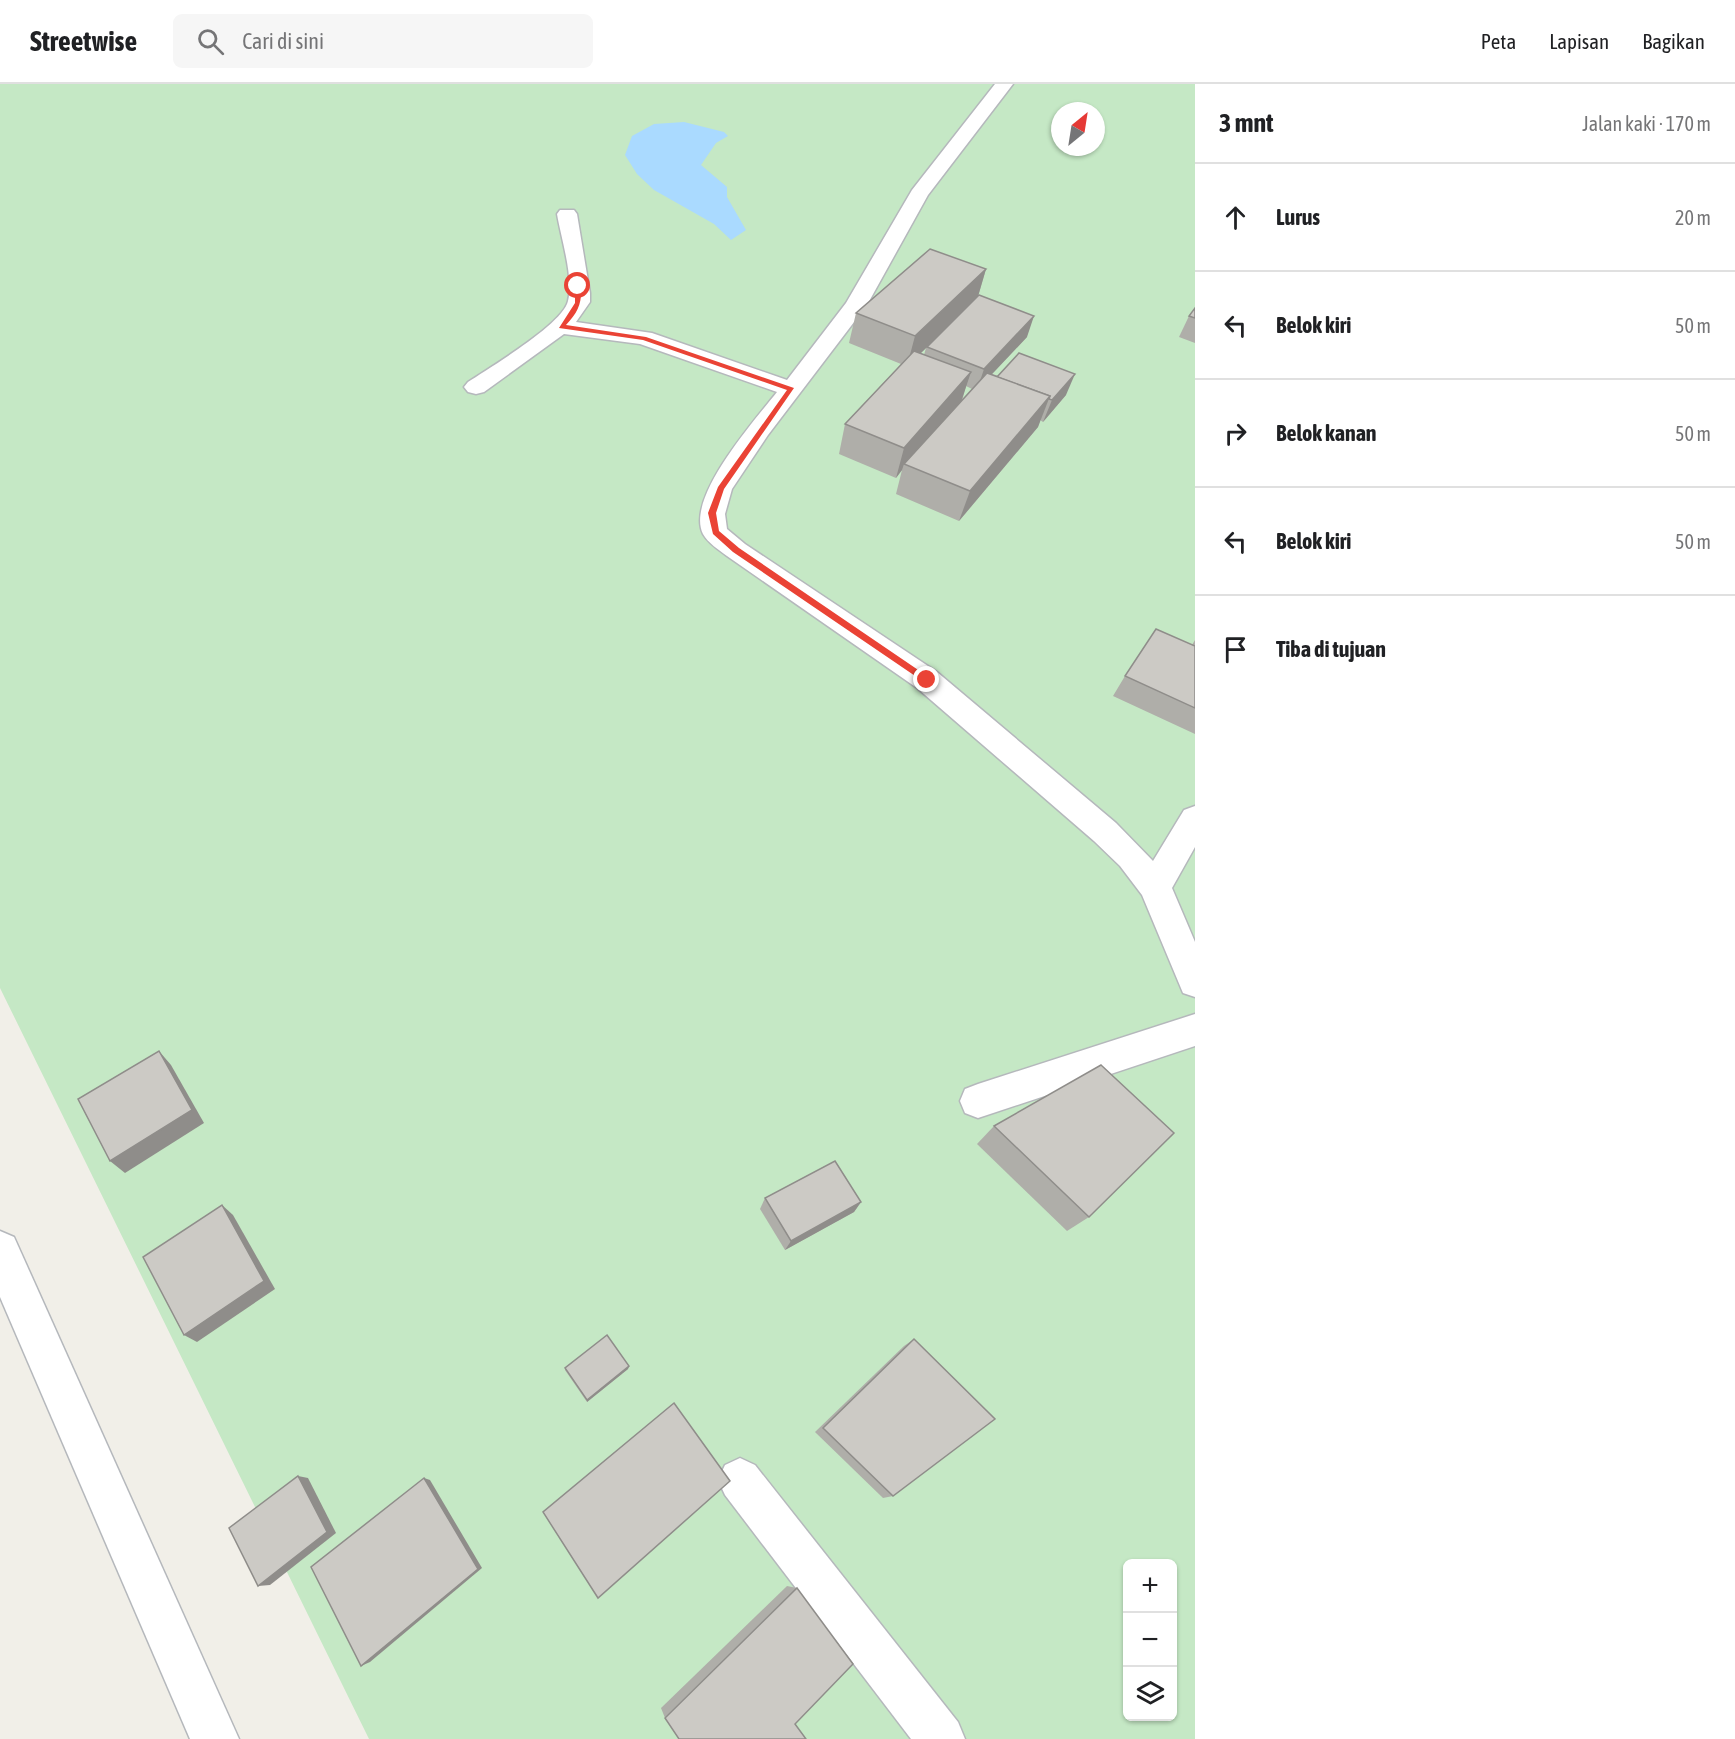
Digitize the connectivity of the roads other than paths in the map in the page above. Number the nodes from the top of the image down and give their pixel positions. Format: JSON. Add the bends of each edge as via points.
{"nodes":[{"id":1,"x":1004,"y":84,"type":"edge"},
{"id":2,"x":567,"y":214,"type":"dead end"},
{"id":3,"x":561,"y":327,"type":"junction"},
{"id":4,"x":476,"y":387,"type":"dead end"},
{"id":5,"x":791,"y":389,"type":"junction"},
{"id":6,"x":1195,"y":819,"type":"edge"},
{"id":7,"x":1155,"y":887,"type":"junction"},
{"id":8,"x":1195,"y":982,"type":"edge"},
{"id":9,"x":1195,"y":1030,"type":"edge"},
{"id":10,"x":978,"y":1101,"type":"dead end"},
{"id":11,"x":0,"y":1251,"type":"edge"},
{"id":12,"x":740,"y":1480,"type":"dead end"},
{"id":13,"x":215,"y":1739,"type":"edge"},
{"id":14,"x":941,"y":1739,"type":"edge"}],
"edges":[{"from":1,"to":5,"type":"street","via":[[919,194],[856,305]]},
{"from":2,"to":3,"type":"street","via":[[579,303]]},
{"from":3,"to":4,"type":"street"},
{"from":3,"to":5,"type":"street","via":[[654,341]]},
{"from":5,"to":7,"type":"street","via":[[720,488],[712,513],[715,532],[927,680],[1105,832],[1131,856]]},
{"from":6,"to":7,"type":"street"},
{"from":7,"to":8,"type":"street"},
{"from":9,"to":10,"type":"street"},
{"from":11,"to":13,"type":"street"},
{"from":12,"to":14,"type":"street"}]}
